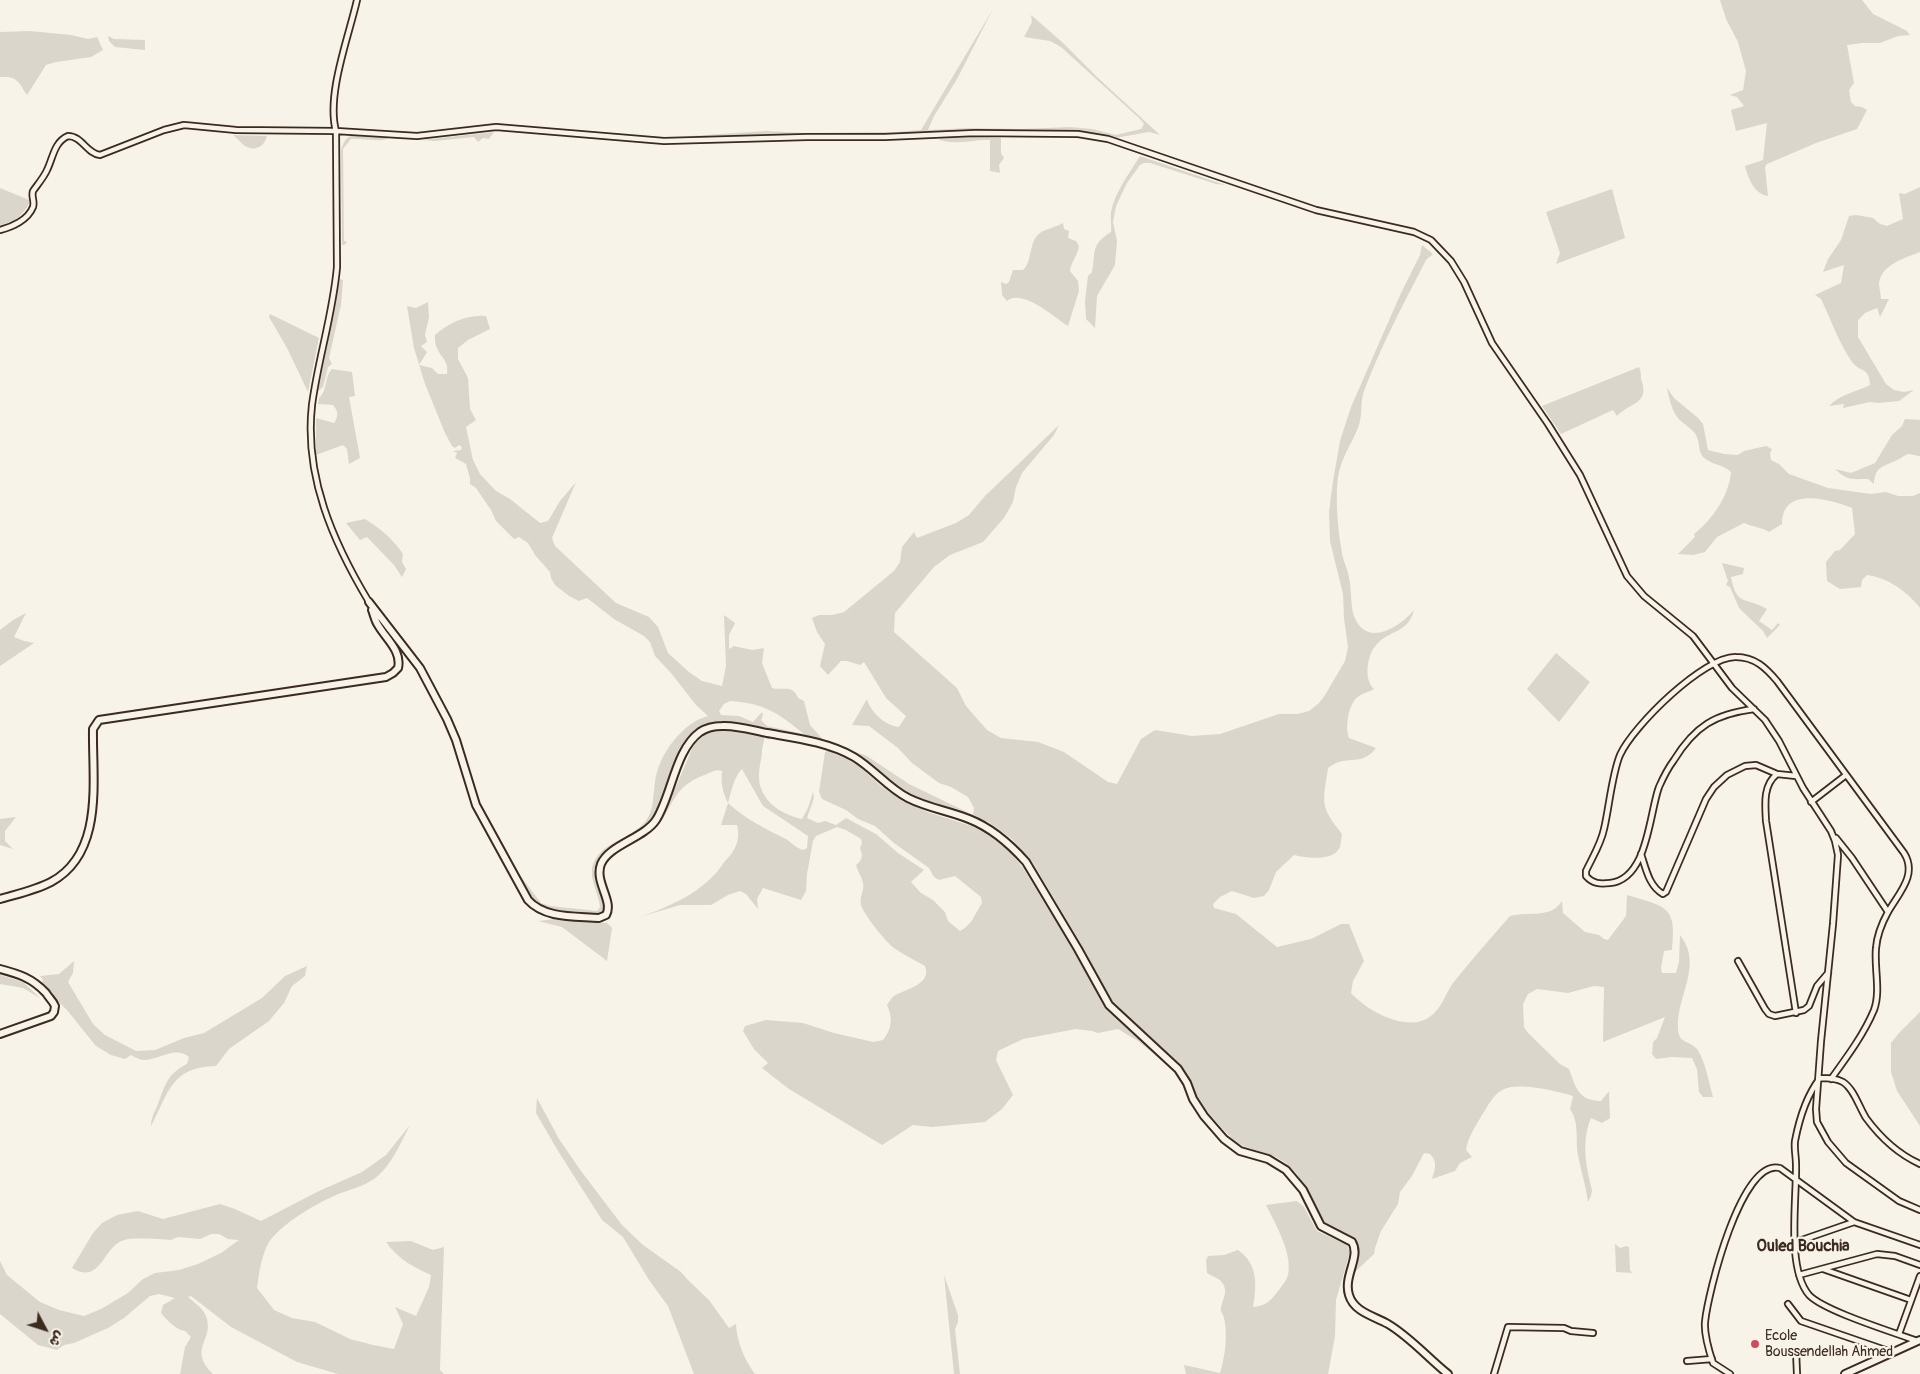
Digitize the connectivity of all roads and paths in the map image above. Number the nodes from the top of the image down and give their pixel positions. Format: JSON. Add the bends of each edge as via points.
{"nodes":[{"id":1,"x":357,"y":0,"type":"edge"},
{"id":2,"x":336,"y":130,"type":"junction"},
{"id":3,"x":0,"y":230,"type":"edge"},
{"id":4,"x":369,"y":602,"type":"junction"},
{"id":5,"x":1713,"y":663,"type":"junction"},
{"id":6,"x":1754,"y":709,"type":"junction"},
{"id":7,"x":1778,"y":774,"type":"junction"},
{"id":8,"x":1846,"y":775,"type":"junction"},
{"id":9,"x":1796,"y":776,"type":"junction"},
{"id":10,"x":1811,"y":802,"type":"junction"},
{"id":11,"x":1831,"y":831,"type":"junction"},
{"id":12,"x":1641,"y":854,"type":"junction"},
{"id":13,"x":0,"y":899,"type":"edge"},
{"id":14,"x":1888,"y":912,"type":"junction"},
{"id":15,"x":1738,"y":960,"type":"dead end"},
{"id":16,"x":0,"y":969,"type":"edge"},
{"id":17,"x":1828,"y":973,"type":"junction"},
{"id":18,"x":1796,"y":1013,"type":"junction"},
{"id":19,"x":0,"y":1034,"type":"edge"},
{"id":20,"x":1820,"y":1078,"type":"junction"},
{"id":21,"x":1832,"y":1079,"type":"junction"},
{"id":22,"x":1920,"y":1164,"type":"edge"},
{"id":23,"x":1795,"y":1179,"type":"junction"},
{"id":24,"x":1920,"y":1210,"type":"edge"},
{"id":25,"x":1854,"y":1222,"type":"junction"},
{"id":26,"x":1796,"y":1242,"type":"junction"},
{"id":27,"x":1920,"y":1245,"type":"edge"},
{"id":28,"x":1920,"y":1264,"type":"edge"},
{"id":29,"x":1823,"y":1269,"type":"junction"},
{"id":30,"x":1799,"y":1275,"type":"junction"},
{"id":31,"x":1920,"y":1276,"type":"edge"},
{"id":32,"x":1911,"y":1300,"type":"junction"},
{"id":33,"x":1788,"y":1304,"type":"dead end"},
{"id":34,"x":1593,"y":1332,"type":"dead end"},
{"id":35,"x":1899,"y":1334,"type":"junction"},
{"id":36,"x":1919,"y":1341,"type":"edge"},
{"id":37,"x":1796,"y":1351,"type":"dead end"},
{"id":38,"x":1891,"y":1352,"type":"junction"},
{"id":39,"x":1712,"y":1360,"type":"junction"},
{"id":40,"x":1687,"y":1361,"type":"dead end"},
{"id":41,"x":1448,"y":1374,"type":"edge"},
{"id":42,"x":1494,"y":1374,"type":"edge"},
{"id":43,"x":1730,"y":1374,"type":"edge"},
{"id":44,"x":1797,"y":1374,"type":"edge"},
{"id":45,"x":1846,"y":1374,"type":"edge"}],
"edges":[{"from":1,"to":2,"type":"street","via":[[337,81]]},
{"from":2,"to":3,"type":"street","via":[[236,130],[184,125],[100,155],[90,151],[78,138],[68,136],[53,152],[47,170],[33,191],[32,210],[19,223]]},
{"from":2,"to":4,"type":"street","via":[[337,267],[314,396],[310,442],[315,477],[330,527]]},
{"from":2,"to":5,"type":"street","via":[[418,136],[496,127],[664,141],[975,133],[1078,134],[1108,139],[1316,210],[1414,232],[1431,240],[1458,273],[1492,343],[1580,475],[1627,576],[1644,596],[1693,636]]},
{"from":4,"to":13,"type":"street","via":[[377,624],[399,658],[398,668],[390,675],[99,720],[93,729],[90,831],[83,847],[68,869],[51,882]]},
{"from":4,"to":41,"type":"street","via":[[420,668],[447,719],[476,805],[528,900],[546,913],[600,918],[606,915],[608,906],[599,877],[603,861],[653,824],[687,748],[695,737],[711,727],[743,728],[843,751],[908,798],[968,818],[995,832],[1026,862],[1109,1005],[1178,1069],[1193,1100],[1224,1139],[1240,1151],[1286,1170],[1303,1190],[1321,1226],[1352,1242],[1356,1250],[1347,1287],[1354,1304],[1397,1330]]},
{"from":5,"to":6,"type":"street"},
{"from":5,"to":8,"type":"street","via":[[1735,657],[1751,660],[1767,669]]},
{"from":5,"to":12,"type":"street","via":[[1640,725],[1626,745],[1620,757],[1604,831],[1586,876],[1594,883],[1616,883],[1628,876]]},
{"from":6,"to":9,"type":"street","via":[[1772,730]]},
{"from":6,"to":12,"type":"street","via":[[1715,718],[1699,730],[1674,759],[1659,788]]},
{"from":7,"to":9,"type":"street"},
{"from":7,"to":12,"type":"street","via":[[1756,765],[1745,766],[1727,775],[1714,787],[1663,894],[1649,879]]},
{"from":7,"to":18,"type":"street","via":[[1768,785],[1765,801]]},
{"from":8,"to":10,"type":"street"},
{"from":8,"to":14,"type":"street","via":[[1907,857],[1907,879]]},
{"from":9,"to":10,"type":"street"},
{"from":10,"to":11,"type":"street"},
{"from":11,"to":14,"type":"street"},
{"from":11,"to":17,"type":"street","via":[[1838,855]]},
{"from":14,"to":21,"type":"street","via":[[1875,950],[1876,1002],[1865,1027]]},
{"from":15,"to":18,"type":"street","via":[[1769,1014]]},
{"from":16,"to":19,"type":"street","via":[[31,980],[55,1006],[50,1016]]},
{"from":17,"to":18,"type":"street","via":[[1817,986],[1808,1006]]},
{"from":17,"to":20,"type":"street"},
{"from":20,"to":21,"type":"street"},
{"from":20,"to":23,"type":"street","via":[[1811,1090],[1796,1136]]},
{"from":20,"to":24,"type":"street","via":[[1816,1109],[1818,1122],[1828,1142],[1846,1163],[1866,1178],[1899,1201]]},
{"from":21,"to":22,"type":"street","via":[[1849,1087],[1866,1118],[1886,1141]]},
{"from":23,"to":25,"type":"street"},
{"from":23,"to":26,"type":"street","via":[[1793,1216]]},
{"from":23,"to":39,"type":"street","via":[[1780,1168],[1765,1170],[1751,1186],[1731,1224],[1716,1270],[1705,1322]]},
{"from":25,"to":26,"type":"street"},
{"from":25,"to":27,"type":"street"},
{"from":26,"to":30,"type":"street"},
{"from":28,"to":29,"type":"street","via":[[1877,1254]]},
{"from":29,"to":30,"type":"street"},
{"from":29,"to":32,"type":"street"},
{"from":30,"to":35,"type":"street","via":[[1803,1286],[1818,1302]]},
{"from":31,"to":32,"type":"street"},
{"from":32,"to":35,"type":"street"},
{"from":33,"to":38,"type":"street","via":[[1801,1321]]},
{"from":34,"to":42,"type":"street","via":[[1508,1327]]},
{"from":35,"to":36,"type":"street"},
{"from":36,"to":38,"type":"street"},
{"from":37,"to":44,"type":"street"},
{"from":38,"to":45,"type":"street"},
{"from":39,"to":40,"type":"street"},
{"from":39,"to":43,"type":"street"}]}
